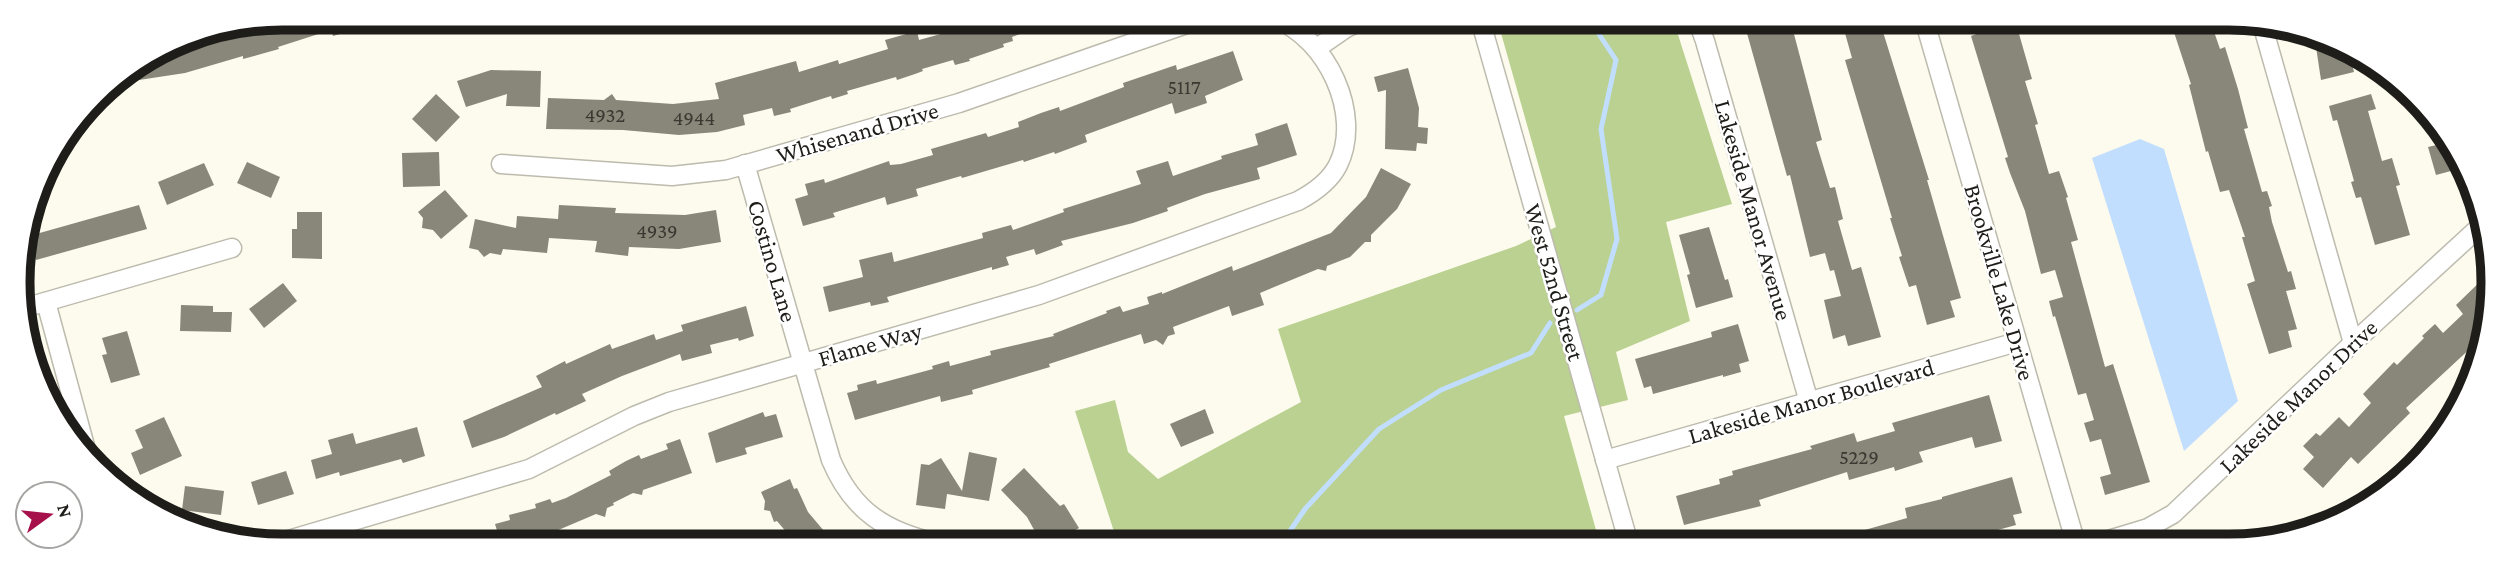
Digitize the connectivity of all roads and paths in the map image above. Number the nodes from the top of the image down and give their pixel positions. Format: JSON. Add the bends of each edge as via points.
{"nodes":[{"id":1,"x":1169,"y":30,"type":"edge"},
{"id":2,"x":1296,"y":30,"type":"edge"},
{"id":3,"x":1343,"y":30,"type":"edge"},
{"id":4,"x":1483,"y":30,"type":"edge"},
{"id":5,"x":1701,"y":30,"type":"edge"},
{"id":6,"x":1927,"y":30,"type":"edge"},
{"id":7,"x":2264,"y":32,"type":"edge"},
{"id":8,"x":1317,"y":48,"type":"junction"},
{"id":9,"x":501,"y":164,"type":"dead end"},
{"id":10,"x":745,"y":164,"type":"junction"},
{"id":11,"x":2476,"y":231,"type":"edge"},
{"id":12,"x":232,"y":248,"type":"dead end"},
{"id":13,"x":46,"y":302,"type":"junction"},
{"id":14,"x":31,"y":306,"type":"edge"},
{"id":15,"x":2017,"y":342,"type":"junction"},
{"id":16,"x":2353,"y":343,"type":"junction"},
{"id":17,"x":803,"y":364,"type":"junction"},
{"id":18,"x":1809,"y":402,"type":"junction"},
{"id":19,"x":82,"y":437,"type":"edge"},
{"id":20,"x":1605,"y":460,"type":"junction"},
{"id":21,"x":309,"y":534,"type":"edge"},
{"id":22,"x":904,"y":534,"type":"edge"},
{"id":23,"x":1626,"y":534,"type":"edge"},
{"id":24,"x":2073,"y":534,"type":"edge"},
{"id":25,"x":2128,"y":534,"type":"edge"}],
"edges":[{"from":1,"to":10,"type":"street","name":"Whisenand Drive","via":[[959,103]]},
{"from":2,"to":8,"type":"street"},
{"from":3,"to":8,"type":"street"},
{"from":4,"to":20,"type":"street","name":"West 52nd Street"},
{"from":5,"to":18,"type":"street","name":"Lakeside Manor Avenue"},
{"from":6,"to":15,"type":"street","name":"Brookville Lake Drive"},
{"from":7,"to":16,"type":"street"},
{"from":8,"to":17,"type":"street","name":"Flame Way","via":[[1335,78],[1345,132],[1338,166],[1308,196],[1039,295]]},
{"from":9,"to":10,"type":"street","name":"Whisenand Drive","via":[[672,176]]},
{"from":10,"to":17,"type":"street","name":"Costino Lane"},
{"from":11,"to":16,"type":"street","name":"Lakeside Manor Drive"},
{"from":12,"to":13,"type":"street"},
{"from":13,"to":14,"type":"street"},
{"from":13,"to":19,"type":"street"},
{"from":15,"to":18,"type":"street","name":"Lakeside Manor Boulevard"},
{"from":15,"to":24,"type":"street","name":"Brookville Lake Drive"},
{"from":16,"to":25,"type":"street","name":"Lakeside Manor Drive","via":[[2173,514]]},
{"from":17,"to":21,"type":"street","name":"Flame Way","via":[[651,408],[556,457],[507,476]]},
{"from":17,"to":22,"type":"street","name":"Costino Lane","via":[[837,476],[863,510]]},
{"from":18,"to":20,"type":"street","name":"Lakeside Manor Boulevard"},
{"from":20,"to":23,"type":"street","name":"West 52nd Street"}]}
